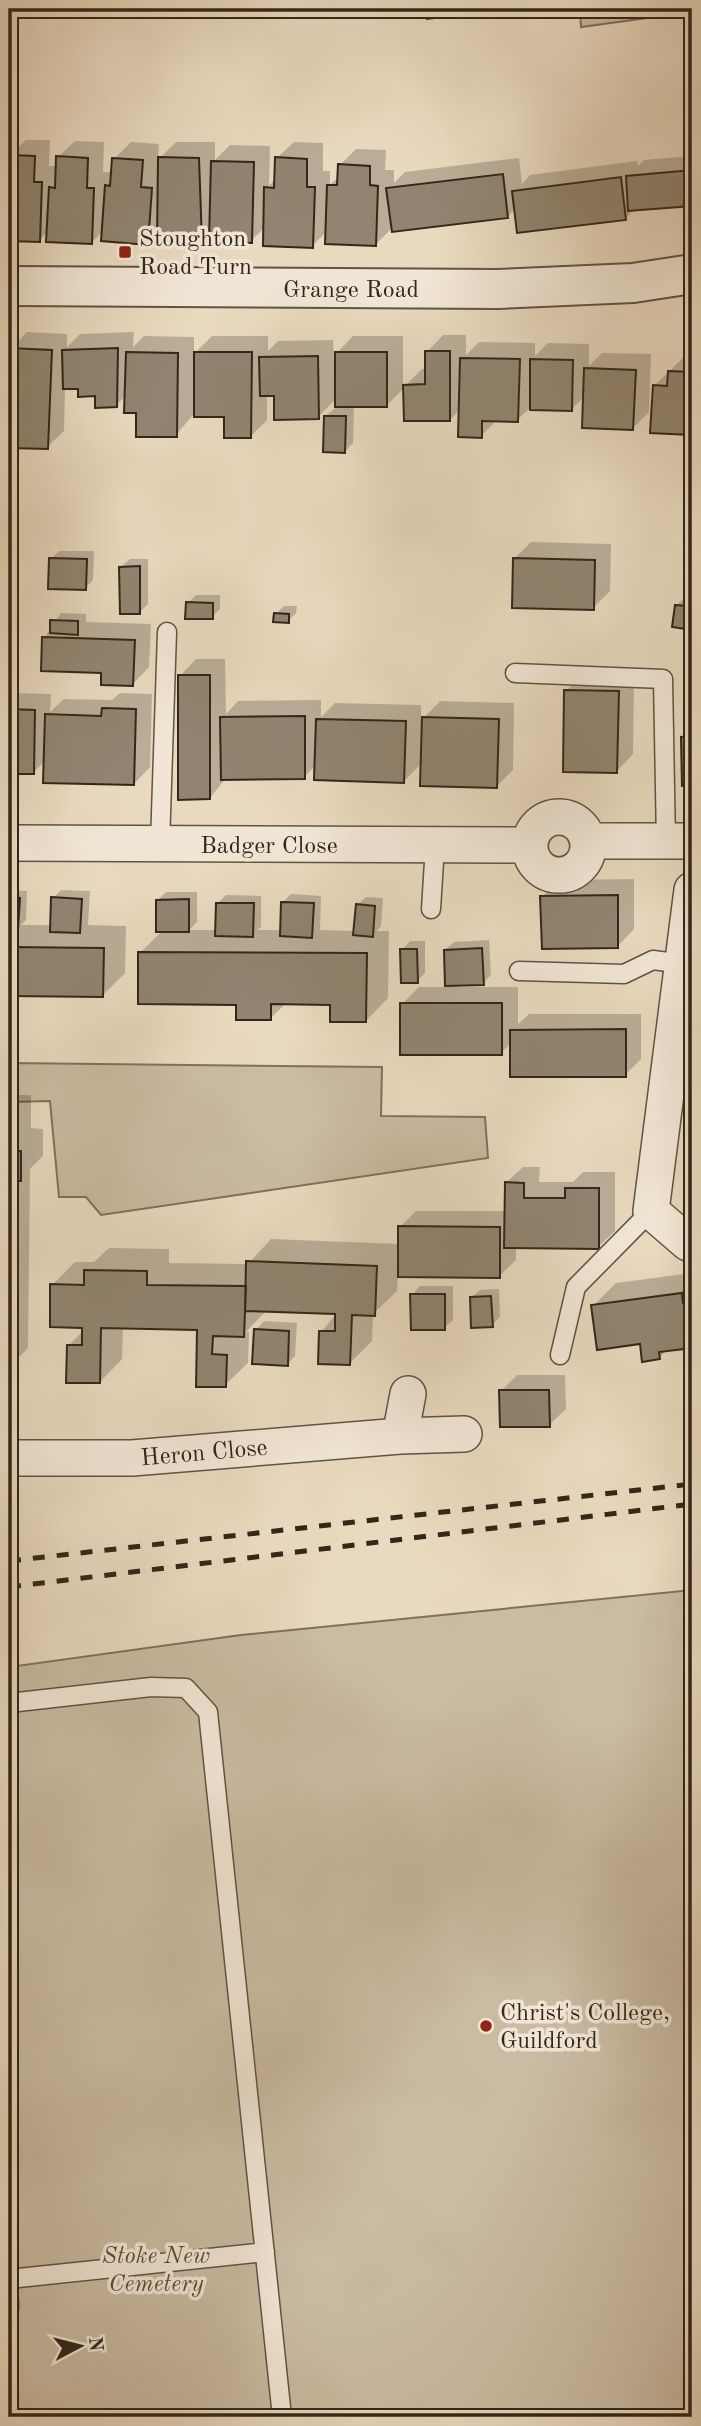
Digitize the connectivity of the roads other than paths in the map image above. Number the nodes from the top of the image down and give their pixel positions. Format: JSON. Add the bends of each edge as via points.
{"nodes":[{"id":1,"x":692,"y":274,"type":"edge"},
{"id":2,"x":9,"y":286,"type":"edge"},
{"id":3,"x":167,"y":632,"type":"dead end"},
{"id":4,"x":515,"y":673,"type":"dead end"},
{"id":5,"x":679,"y":842,"type":"edge"},
{"id":6,"x":9,"y":843,"type":"edge"},
{"id":7,"x":160,"y":844,"type":"junction"},
{"id":8,"x":435,"y":846,"type":"junction"},
{"id":9,"x":692,"y":890,"type":"edge"},
{"id":10,"x":431,"y":909,"type":"dead end"},
{"id":11,"x":519,"y":971,"type":"dead end"},
{"id":12,"x":685,"y":984,"type":"edge"},
{"id":13,"x":651,"y":1211,"type":"junction"},
{"id":14,"x":690,"y":1243,"type":"edge"},
{"id":15,"x":560,"y":1355,"type":"dead end"},
{"id":16,"x":408,"y":1394,"type":"dead end"},
{"id":17,"x":464,"y":1434,"type":"dead end"},
{"id":18,"x":400,"y":1436,"type":"junction"},
{"id":19,"x":9,"y":1458,"type":"edge"},
{"id":20,"x":9,"y":1703,"type":"edge"},
{"id":21,"x":265,"y":2252,"type":"junction"},
{"id":22,"x":9,"y":2279,"type":"edge"},
{"id":23,"x":9,"y":2300,"type":"edge"},
{"id":24,"x":9,"y":2309,"type":"edge"},
{"id":25,"x":282,"y":2417,"type":"edge"}],
"edges":[{"from":1,"to":2,"type":"street","name":"Grange Road","via":[[633,283],[498,289]]},
{"from":3,"to":7,"type":"lane"},
{"from":4,"to":5,"type":"lane","via":[[663,679]]},
{"from":5,"to":8,"type":"street","name":"Badger Close","via":[[588,841],[584,862],[576,870],[556,876],[537,865],[530,845]]},
{"from":6,"to":7,"type":"street","name":"Badger Close"},
{"from":7,"to":8,"type":"street","name":"Badger Close"},
{"from":8,"to":10,"type":"lane"},
{"from":9,"to":12,"type":"street"},
{"from":11,"to":12,"type":"lane","via":[[624,974],[653,960]]},
{"from":12,"to":13,"type":"street"},
{"from":13,"to":14,"type":"street"},
{"from":13,"to":15,"type":"lane","via":[[576,1287]]},
{"from":16,"to":18,"type":"street"},
{"from":17,"to":18,"type":"street","name":"Heron Close"},
{"from":18,"to":19,"type":"street","name":"Heron Close","via":[[132,1458]]},
{"from":20,"to":21,"type":"lane","via":[[151,1687],[186,1688],[208,1712]]},
{"from":21,"to":22,"type":"lane"},
{"from":21,"to":25,"type":"lane"},
{"from":23,"to":24,"type":"lane"}]}
